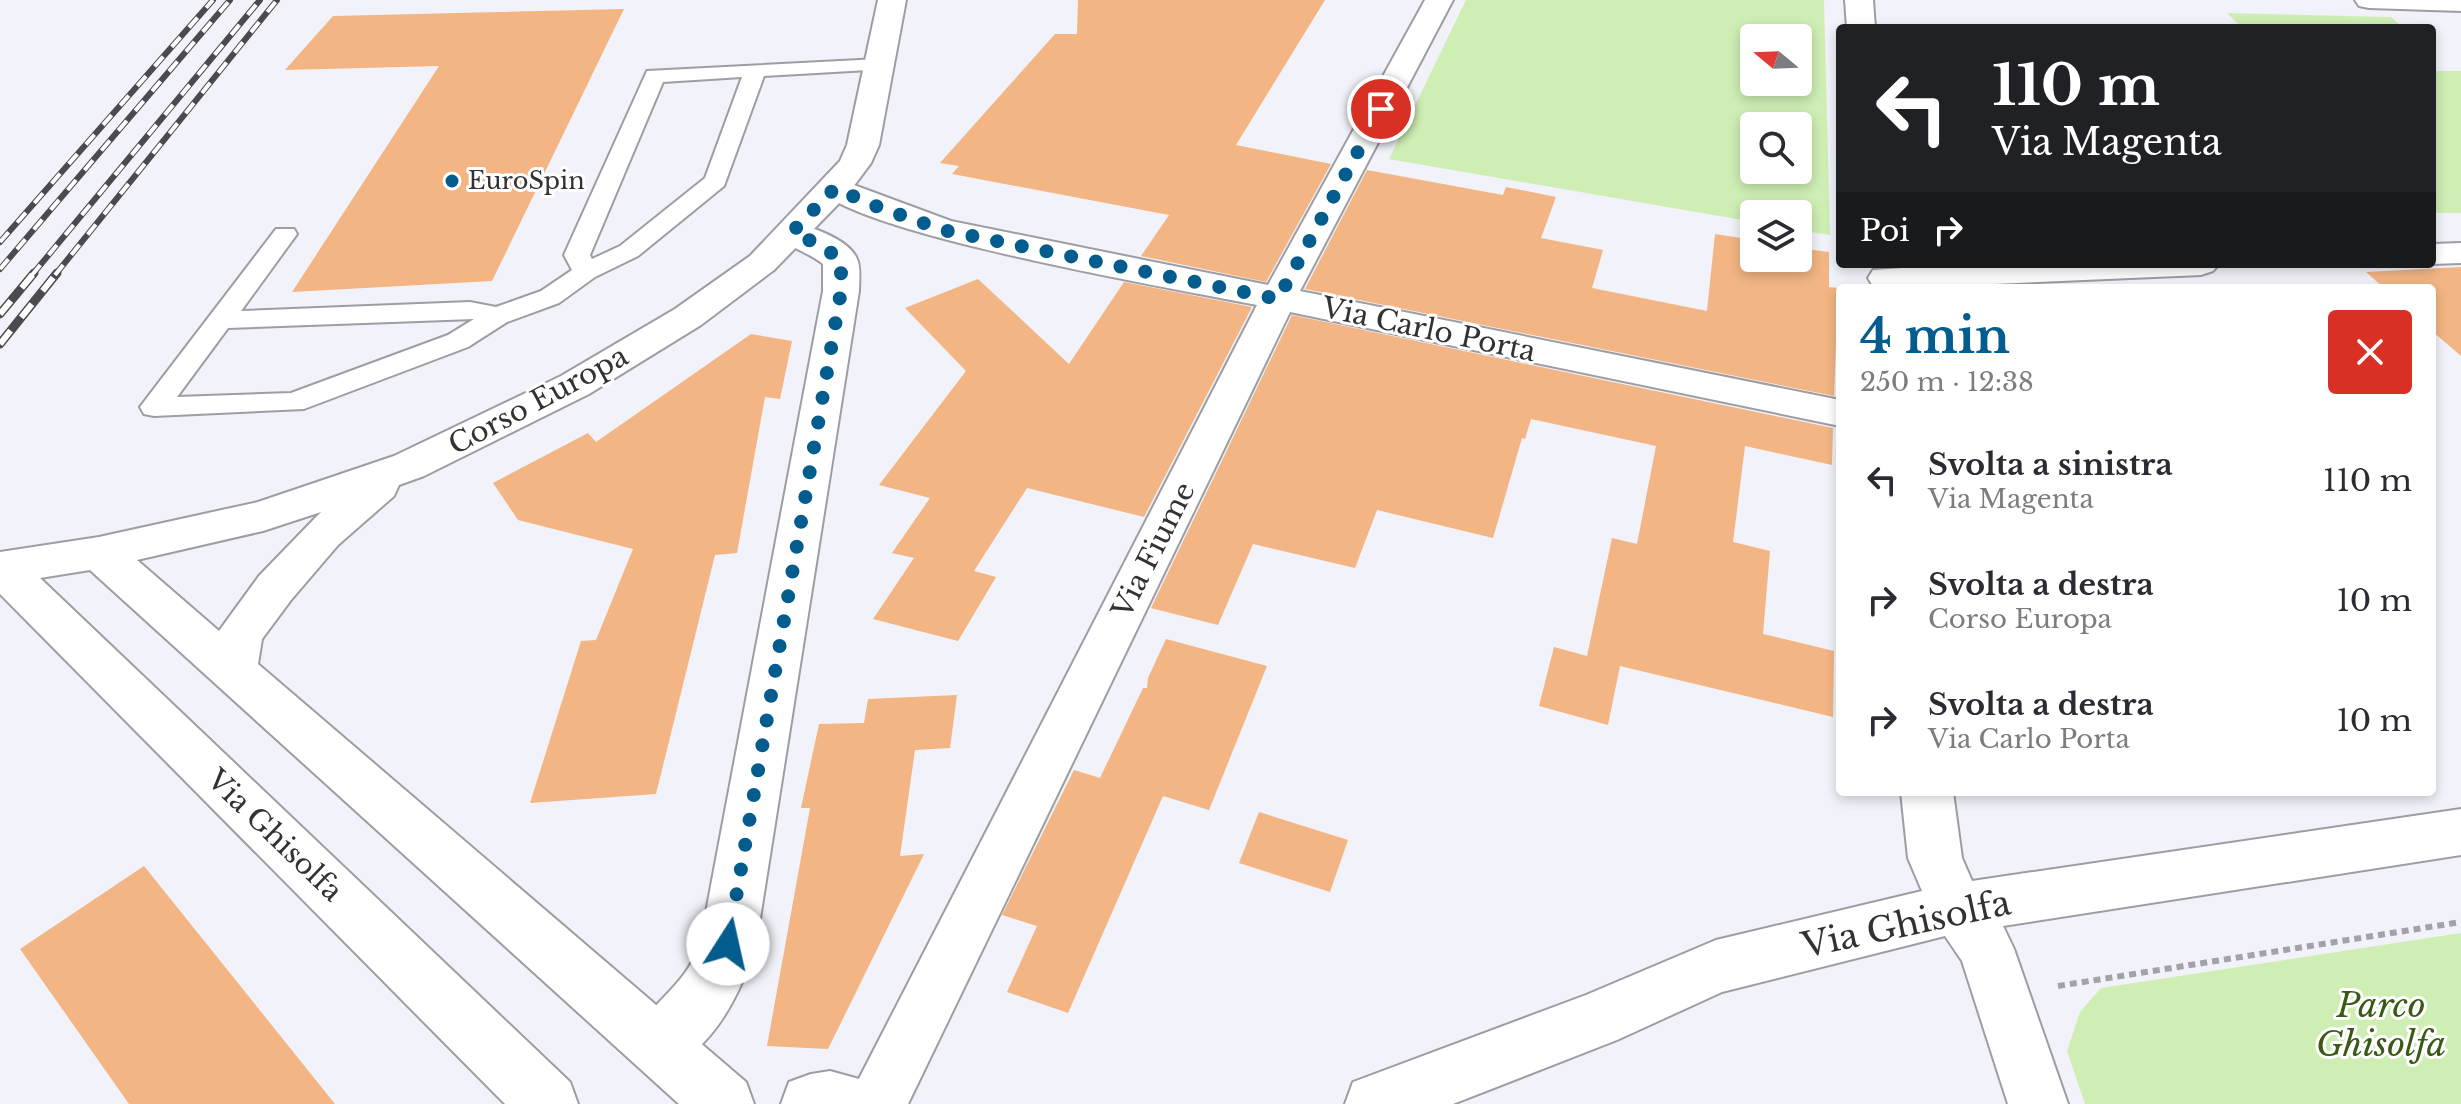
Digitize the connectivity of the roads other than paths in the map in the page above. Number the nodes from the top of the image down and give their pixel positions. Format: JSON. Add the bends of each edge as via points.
{"nodes":[{"id":1,"x":892,"y":0,"type":"edge"},
{"id":2,"x":1439,"y":0,"type":"edge"},
{"id":3,"x":1859,"y":0,"type":"edge"},
{"id":4,"x":2369,"y":0,"type":"edge"},
{"id":5,"x":2461,"y":3,"type":"edge"},
{"id":6,"x":1861,"y":24,"type":"edge"},
{"id":7,"x":879,"y":65,"type":"junction"},
{"id":8,"x":755,"y":70,"type":"junction"},
{"id":9,"x":835,"y":188,"type":"junction"},
{"id":10,"x":792,"y":232,"type":"junction"},
{"id":11,"x":285,"y":234,"type":"dead end"},
{"id":12,"x":2461,"y":253,"type":"edge"},
{"id":13,"x":2436,"y":254,"type":"edge"},
{"id":14,"x":2104,"y":268,"type":"edge"},
{"id":15,"x":586,"y":272,"type":"junction"},
{"id":16,"x":1886,"y":277,"type":"edge"},
{"id":17,"x":1278,"y":299,"type":"junction"},
{"id":18,"x":498,"y":316,"type":"junction"},
{"id":19,"x":220,"y":320,"type":"junction"},
{"id":20,"x":1836,"y":412,"type":"edge"},
{"id":21,"x":409,"y":466,"type":"junction"},
{"id":22,"x":99,"y":553,"type":"junction"},
{"id":23,"x":0,"y":568,"type":"edge"},
{"id":24,"x":233,"y":670,"type":"junction"},
{"id":25,"x":1927,"y":796,"type":"edge"},
{"id":26,"x":2461,"y":832,"type":"edge"},
{"id":27,"x":1957,"y":908,"type":"junction"},
{"id":28,"x":658,"y":1045,"type":"junction"},
{"id":29,"x":548,"y":1104,"type":"edge"},
{"id":30,"x":724,"y":1104,"type":"edge"},
{"id":31,"x":811,"y":1104,"type":"edge"},
{"id":32,"x":848,"y":1104,"type":"edge"},
{"id":33,"x":876,"y":1104,"type":"edge"},
{"id":34,"x":1375,"y":1104,"type":"edge"},
{"id":35,"x":2038,"y":1104,"type":"edge"}],
"edges":[{"from":1,"to":7,"type":"street","name":"Corso Europa"},
{"from":2,"to":17,"type":"street","name":"Via Fiume"},
{"from":3,"to":6,"type":"street"},
{"from":4,"to":5,"type":"street"},
{"from":7,"to":8,"type":"lane"},
{"from":7,"to":9,"type":"street","name":"Corso Europa","via":[[863,145]]},
{"from":8,"to":15,"type":"lane","via":[[716,181],[629,251]]},
{"from":8,"to":15,"type":"lane","via":[[655,76],[577,255]]},
{"from":9,"to":10,"type":"street","name":"Corso Europa"},
{"from":9,"to":17,"type":"street","name":"Via Carlo Porta","via":[[943,230]]},
{"from":10,"to":21,"type":"street","name":"Corso Europa","via":[[762,263],[688,317],[575,385]]},
{"from":10,"to":28,"type":"street","via":[[841,261],[841,291],[728,944],[718,979],[694,1012]]},
{"from":11,"to":19,"type":"lane"},
{"from":12,"to":13,"type":"street"},
{"from":14,"to":16,"type":"street"},
{"from":15,"to":18,"type":"lane","via":[[550,297]]},
{"from":17,"to":20,"type":"street","name":"Via Carlo Porta"},
{"from":17,"to":33,"type":"street","name":"Via Fiume"},
{"from":18,"to":19,"type":"lane","via":[[470,310]]},
{"from":18,"to":19,"type":"lane","via":[[458,341],[294,402],[154,407]]},
{"from":21,"to":22,"type":"street","name":"Corso Europa","via":[[263,516]]},
{"from":21,"to":24,"type":"street","via":[[357,503],[275,588],[240,634]]},
{"from":22,"to":23,"type":"street","name":"Corso Europa"},
{"from":22,"to":24,"type":"street"},
{"from":23,"to":29,"type":"street","name":"Via Ghisolfa"},
{"from":24,"to":28,"type":"street"},
{"from":25,"to":27,"type":"street","via":[[1935,858]]},
{"from":26,"to":27,"type":"street","name":"Via Ghisolfa"},
{"from":27,"to":34,"type":"street","name":"Via Ghisolfa","via":[[1716,967],[1596,1020]]},
{"from":27,"to":35,"type":"street","via":[[1986,949]]},
{"from":28,"to":30,"type":"street"},
{"from":31,"to":32,"type":"street"}]}
